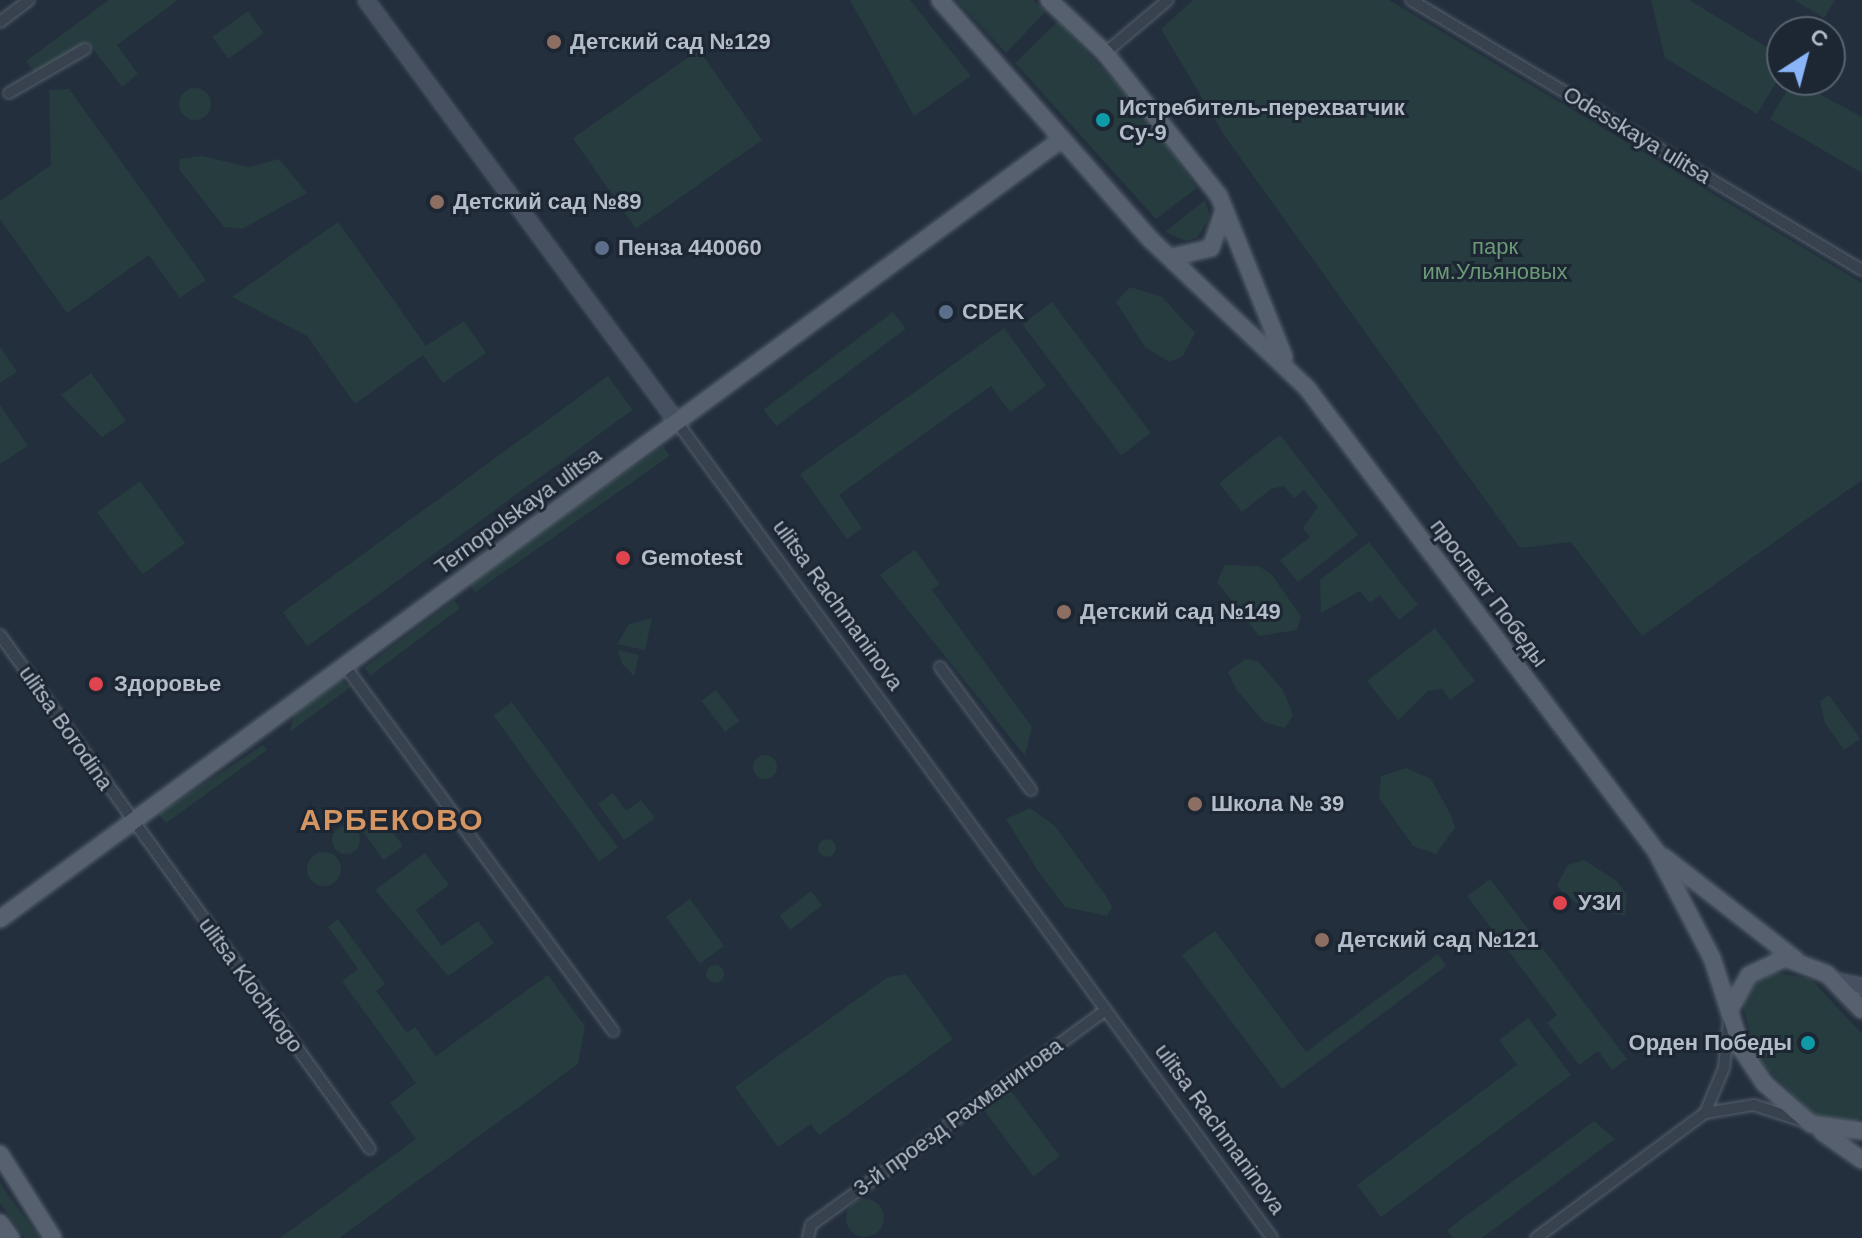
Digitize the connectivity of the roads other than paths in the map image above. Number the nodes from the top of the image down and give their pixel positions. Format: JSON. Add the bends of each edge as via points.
{"nodes":[{"id":1,"x":29,"y":0,"type":"edge"},
{"id":2,"x":366,"y":0,"type":"edge"},
{"id":3,"x":940,"y":0,"type":"edge"},
{"id":4,"x":1049,"y":0,"type":"edge"},
{"id":5,"x":1168,"y":0,"type":"edge"},
{"id":6,"x":1411,"y":0,"type":"edge"},
{"id":7,"x":0,"y":22,"type":"edge"},
{"id":8,"x":85,"y":49,"type":"dead end"},
{"id":9,"x":1105,"y":53,"type":"junction"},
{"id":10,"x":9,"y":93,"type":"dead end"},
{"id":11,"x":1062,"y":139,"type":"junction"},
{"id":12,"x":1224,"y":209,"type":"junction"},
{"id":13,"x":1172,"y":257,"type":"junction"},
{"id":14,"x":1862,"y":270,"type":"edge"},
{"id":15,"x":1286,"y":362,"type":"junction"},
{"id":16,"x":677,"y":422,"type":"junction"},
{"id":17,"x":0,"y":635,"type":"edge"},
{"id":18,"x":345,"y":666,"type":"junction"},
{"id":19,"x":940,"y":667,"type":"dead end"},
{"id":20,"x":1031,"y":790,"type":"dead end"},
{"id":21,"x":133,"y":822,"type":"junction"},
{"id":22,"x":1656,"y":851,"type":"junction"},
{"id":23,"x":0,"y":919,"type":"edge"},
{"id":24,"x":1795,"y":959,"type":"junction"},
{"id":25,"x":1836,"y":981,"type":"junction"},
{"id":26,"x":1862,"y":986,"type":"edge"},
{"id":27,"x":1106,"y":1010,"type":"junction"},
{"id":28,"x":1862,"y":1010,"type":"edge"},
{"id":29,"x":1729,"y":1011,"type":"junction"},
{"id":30,"x":613,"y":1031,"type":"dead end"},
{"id":31,"x":1705,"y":1113,"type":"junction"},
{"id":32,"x":1811,"y":1124,"type":"junction"},
{"id":33,"x":1862,"y":1131,"type":"edge"},
{"id":34,"x":370,"y":1149,"type":"dead end"},
{"id":35,"x":0,"y":1154,"type":"edge"},
{"id":36,"x":1862,"y":1160,"type":"edge"},
{"id":37,"x":0,"y":1223,"type":"edge"},
{"id":38,"x":11,"y":1238,"type":"edge"},
{"id":39,"x":53,"y":1238,"type":"edge"},
{"id":40,"x":808,"y":1238,"type":"edge"},
{"id":41,"x":1272,"y":1238,"type":"edge"},
{"id":42,"x":1536,"y":1238,"type":"edge"}],
"edges":[{"from":1,"to":7,"type":"street"},
{"from":2,"to":16,"type":"main road","name":"ulitsa Rachmaninova"},
{"from":3,"to":11,"type":"main road","name":"проспект Победы"},
{"from":4,"to":9,"type":"main road","name":"проспект Победы"},
{"from":5,"to":9,"type":"street"},
{"from":6,"to":14,"type":"street","name":"Odesskaya ulitsa"},
{"from":8,"to":10,"type":"street"},
{"from":9,"to":12,"type":"main road","name":"проспект Победы"},
{"from":11,"to":13,"type":"main road","name":"проспект Победы"},
{"from":11,"to":16,"type":"main road","name":"Ternopolskaya ulitsa"},
{"from":12,"to":13,"type":"main road","via":[[1211,248]]},
{"from":12,"to":15,"type":"main road","name":"проспект Победы"},
{"from":13,"to":15,"type":"main road","name":"проспект Победы"},
{"from":15,"to":22,"type":"main road","name":"проспект Победы"},
{"from":16,"to":18,"type":"main road","name":"Ternopolskaya ulitsa"},
{"from":16,"to":27,"type":"street","name":"ulitsa Rachmaninova"},
{"from":17,"to":21,"type":"street","name":"ulitsa Borodina"},
{"from":18,"to":21,"type":"main road","name":"Ternopolskaya ulitsa"},
{"from":18,"to":30,"type":"street"},
{"from":19,"to":20,"type":"street"},
{"from":21,"to":23,"type":"main road","name":"Ternopolskaya ulitsa"},
{"from":21,"to":34,"type":"street","name":"ulitsa Klochkogo"},
{"from":22,"to":24,"type":"main road","name":"проспект Победы"},
{"from":22,"to":29,"type":"main road","name":"проспект Победы","via":[[1712,958]]},
{"from":24,"to":25,"type":"main road","name":"проспект Победы"},
{"from":24,"to":29,"type":"main road","via":[[1757,968]]},
{"from":25,"to":26,"type":"main road"},
{"from":25,"to":28,"type":"main road","name":"проспект Победы"},
{"from":27,"to":40,"type":"street","name":"3-й проезд Рахманинова","via":[[811,1225]]},
{"from":27,"to":41,"type":"street","name":"ulitsa Rachmaninova"},
{"from":29,"to":31,"type":"street","via":[[1724,1068]]},
{"from":29,"to":32,"type":"main road","name":"проспект Победы","via":[[1752,1068]]},
{"from":31,"to":32,"type":"street","via":[[1754,1105]]},
{"from":31,"to":42,"type":"street"},
{"from":32,"to":33,"type":"main road"},
{"from":32,"to":36,"type":"main road"},
{"from":35,"to":39,"type":"main road"},
{"from":37,"to":38,"type":"main road"}]}
